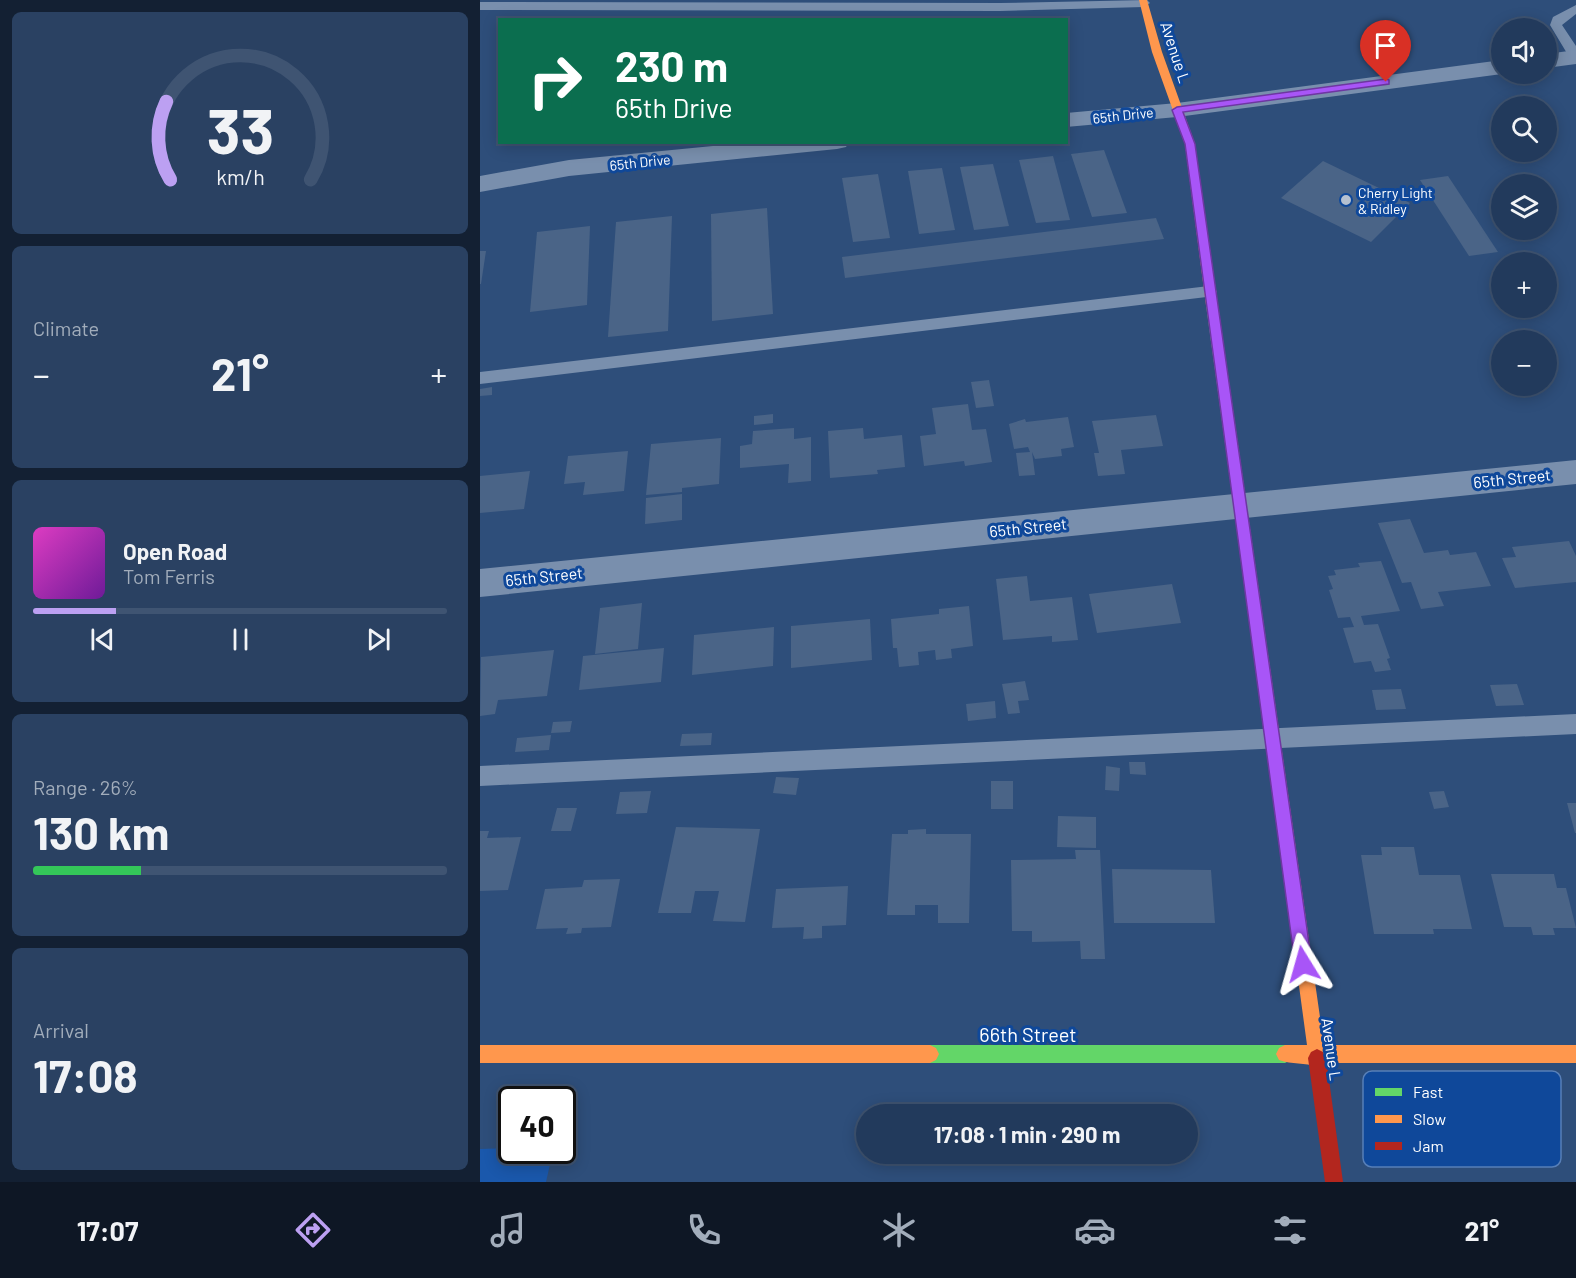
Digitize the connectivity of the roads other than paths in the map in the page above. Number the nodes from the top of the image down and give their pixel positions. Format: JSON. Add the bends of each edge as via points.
{"nodes":[{"id":1,"x":1143,"y":2,"type":"edge"},
{"id":2,"x":480,"y":6,"type":"edge"},
{"id":3,"x":1576,"y":9,"type":"edge"},
{"id":4,"x":1576,"y":57,"type":"edge"},
{"id":5,"x":1557,"y":60,"type":"edge"},
{"id":6,"x":1491,"y":68,"type":"edge"},
{"id":7,"x":1177,"y":110,"type":"junction"},
{"id":8,"x":1068,"y":120,"type":"edge"},
{"id":9,"x":816,"y":144,"type":"edge"},
{"id":10,"x":480,"y":184,"type":"edge"},
{"id":11,"x":1209,"y":292,"type":"junction"},
{"id":12,"x":480,"y":378,"type":"edge"},
{"id":13,"x":1576,"y":472,"type":"edge"},
{"id":14,"x":1238,"y":506,"type":"junction"},
{"id":15,"x":480,"y":582,"type":"edge"},
{"id":16,"x":1576,"y":724,"type":"edge"},
{"id":17,"x":1271,"y":740,"type":"junction"},
{"id":18,"x":480,"y":776,"type":"edge"},
{"id":19,"x":480,"y":1054,"type":"edge"},
{"id":20,"x":1316,"y":1054,"type":"junction"},
{"id":21,"x":1576,"y":1054,"type":"edge"},
{"id":22,"x":1334,"y":1182,"type":"edge"}],
"edges":[{"from":1,"to":2,"type":"lane","via":[[1000,7]]},
{"from":1,"to":7,"type":"street","name":"Avenue L"},
{"from":3,"to":4,"type":"lane","via":[[1558,20],[1556,26]]},
{"from":4,"to":5,"type":"street"},
{"from":6,"to":7,"type":"street","name":"65th Drive"},
{"from":7,"to":8,"type":"street","name":"65th Drive"},
{"from":7,"to":11,"type":"street","name":"Avenue L","via":[[1190,144]]},
{"from":9,"to":10,"type":"street","name":"65th Drive","via":[[569,168]]},
{"from":11,"to":12,"type":"lane"},
{"from":11,"to":14,"type":"street","name":"Avenue L"},
{"from":13,"to":14,"type":"street","name":"65th Street"},
{"from":14,"to":15,"type":"street","name":"65th Street"},
{"from":14,"to":17,"type":"street","name":"Avenue L"},
{"from":16,"to":17,"type":"lane"},
{"from":17,"to":18,"type":"lane"},
{"from":17,"to":20,"type":"street","name":"Avenue L"},
{"from":19,"to":20,"type":"street","name":"66th Street"},
{"from":20,"to":21,"type":"street","name":"66th Street"},
{"from":20,"to":22,"type":"street","name":"Avenue L"}]}
